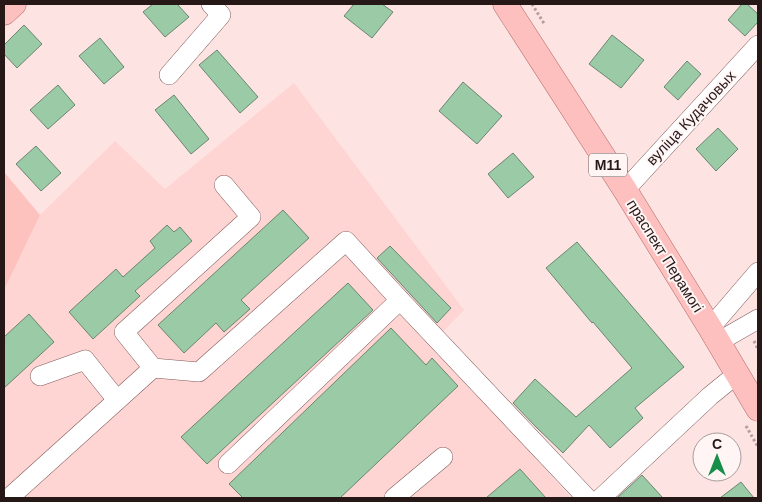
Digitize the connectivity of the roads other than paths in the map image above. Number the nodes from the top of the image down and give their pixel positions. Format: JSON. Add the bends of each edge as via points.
{"nodes":[{"id":1,"x":14,"y":4,"type":"edge"},
{"id":2,"x":505,"y":4,"type":"edge"},
{"id":3,"x":216,"y":9,"type":"edge"},
{"id":4,"x":4,"y":13,"type":"edge"},
{"id":5,"x":758,"y":46,"type":"edge"},
{"id":6,"x":169,"y":75,"type":"dead end"},
{"id":7,"x":224,"y":185,"type":"dead end"},
{"id":8,"x":624,"y":190,"type":"junction"},
{"id":9,"x":758,"y":272,"type":"edge"},
{"id":10,"x":400,"y":300,"type":"junction"},
{"id":11,"x":758,"y":319,"type":"edge"},
{"id":12,"x":714,"y":335,"type":"junction"},
{"id":13,"x":153,"y":368,"type":"junction"},
{"id":14,"x":737,"y":374,"type":"junction"},
{"id":15,"x":40,"y":376,"type":"dead end"},
{"id":16,"x":117,"y":400,"type":"junction"},
{"id":17,"x":758,"y":409,"type":"edge"},
{"id":18,"x":443,"y":456,"type":"dead end"},
{"id":19,"x":228,"y":464,"type":"dead end"},
{"id":20,"x":592,"y":497,"type":"edge"},
{"id":21,"x":9,"y":498,"type":"edge"},
{"id":22,"x":394,"y":498,"type":"edge"}],
"edges":[{"from":1,"to":4,"type":"main road"},
{"from":2,"to":8,"type":"main road","name":"праспект Перамогі","number":"М11"},
{"from":3,"to":6,"type":"street"},
{"from":5,"to":8,"type":"street","name":"вуліца Кудачовых"},
{"from":7,"to":13,"type":"street","via":[[251,217],[124,332]]},
{"from":8,"to":12,"type":"main road","name":"праспект Перамогі","number":"М11"},
{"from":9,"to":12,"type":"street"},
{"from":10,"to":13,"type":"street","via":[[346,241],[199,372]]},
{"from":10,"to":19,"type":"street"},
{"from":10,"to":20,"type":"street"},
{"from":11,"to":12,"type":"street"},
{"from":12,"to":14,"type":"main road","name":"праспект Перамогі","number":"М11"},
{"from":13,"to":16,"type":"street"},
{"from":14,"to":17,"type":"main road","name":"праспект Перамогі","number":"М11"},
{"from":14,"to":20,"type":"street"},
{"from":15,"to":16,"type":"street","via":[[84,360]]},
{"from":16,"to":21,"type":"street"},
{"from":18,"to":22,"type":"street"}]}
